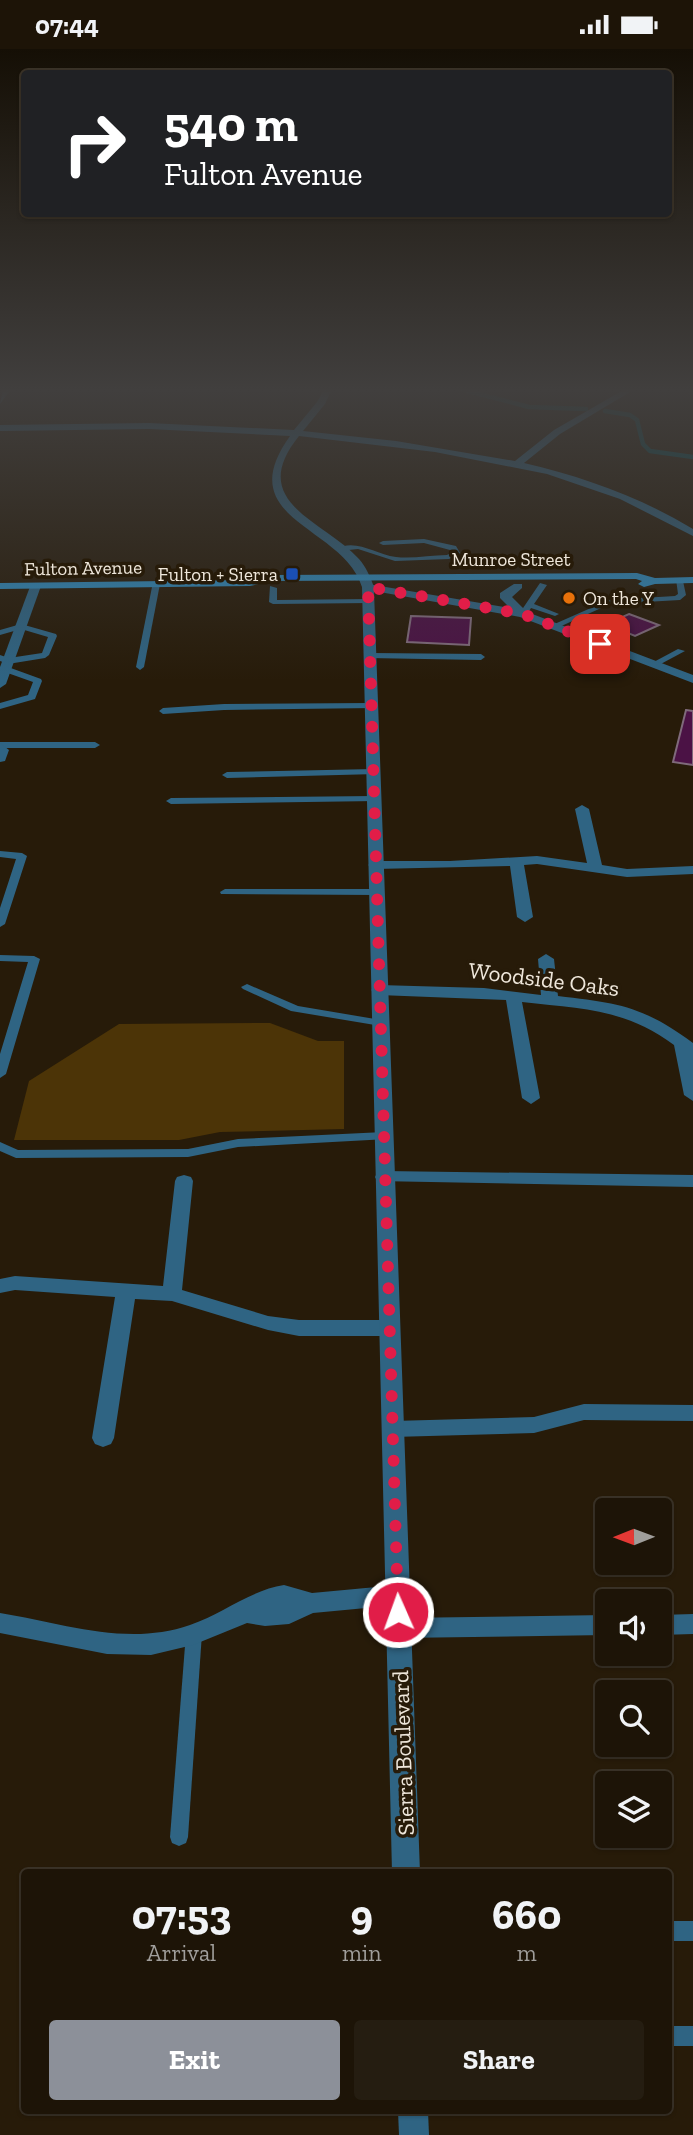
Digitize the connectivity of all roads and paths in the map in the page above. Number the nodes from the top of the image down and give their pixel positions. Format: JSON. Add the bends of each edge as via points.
{"nodes":[{"id":1,"x":278,"y":486,"type":"edge"},
{"id":2,"x":594,"y":486,"type":"edge"},
{"id":3,"x":693,"y":533,"type":"edge"},
{"id":4,"x":359,"y":547,"type":"junction"},
{"id":5,"x":339,"y":549,"type":"junction"},
{"id":6,"x":693,"y":580,"type":"edge"},
{"id":7,"x":654,"y":581,"type":"junction"},
{"id":8,"x":679,"y":581,"type":"junction"},
{"id":9,"x":250,"y":583,"type":"junction"},
{"id":10,"x":156,"y":585,"type":"junction"},
{"id":11,"x":543,"y":585,"type":"junction"},
{"id":12,"x":0,"y":586,"type":"edge"},
{"id":13,"x":35,"y":586,"type":"junction"},
{"id":14,"x":518,"y":586,"type":"junction"},
{"id":15,"x":369,"y":589,"type":"junction"},
{"id":16,"x":677,"y":599,"type":"junction"},
{"id":17,"x":693,"y":599,"type":"edge"},
{"id":18,"x":527,"y":610,"type":"junction"},
{"id":19,"x":554,"y":620,"type":"junction"},
{"id":20,"x":21,"y":626,"type":"junction"},
{"id":21,"x":0,"y":633,"type":"edge"},
{"id":22,"x":681,"y":651,"type":"dead end"},
{"id":23,"x":371,"y":656,"type":"junction"},
{"id":24,"x":481,"y":657,"type":"dead end"},
{"id":25,"x":5,"y":663,"type":"edge"},
{"id":26,"x":654,"y":664,"type":"junction"},
{"id":27,"x":140,"y":667,"type":"dead end"},
{"id":28,"x":693,"y":679,"type":"edge"},
{"id":29,"x":0,"y":684,"type":"edge"},
{"id":30,"x":0,"y":706,"type":"edge"},
{"id":31,"x":372,"y":706,"type":"junction"},
{"id":32,"x":163,"y":711,"type":"dead end"},
{"id":33,"x":95,"y":745,"type":"dead end"},
{"id":34,"x":0,"y":746,"type":"edge"},
{"id":35,"x":0,"y":758,"type":"edge"},
{"id":36,"x":374,"y":772,"type":"junction"},
{"id":37,"x":226,"y":775,"type":"dead end"},
{"id":38,"x":374,"y":799,"type":"junction"},
{"id":39,"x":171,"y":801,"type":"dead end"},
{"id":40,"x":582,"y":809,"type":"dead end"},
{"id":41,"x":0,"y":854,"type":"edge"},
{"id":42,"x":516,"y":860,"type":"junction"},
{"id":43,"x":375,"y":865,"type":"junction"},
{"id":44,"x":596,"y":870,"type":"junction"},
{"id":45,"x":693,"y":870,"type":"edge"},
{"id":46,"x":225,"y":892,"type":"dead end"},
{"id":47,"x":376,"y":892,"type":"junction"},
{"id":48,"x":525,"y":917,"type":"dead end"},
{"id":49,"x":0,"y":924,"type":"edge"},
{"id":50,"x":0,"y":958,"type":"edge"},
{"id":51,"x":546,"y":959,"type":"dead end"},
{"id":52,"x":247,"y":987,"type":"dead end"},
{"id":53,"x":379,"y":990,"type":"junction"},
{"id":54,"x":513,"y":996,"type":"junction"},
{"id":55,"x":550,"y":1000,"type":"junction"},
{"id":56,"x":381,"y":1023,"type":"junction"},
{"id":57,"x":687,"y":1047,"type":"edge"},
{"id":58,"x":0,"y":1074,"type":"edge"},
{"id":59,"x":693,"y":1095,"type":"edge"},
{"id":60,"x":531,"y":1098,"type":"dead end"},
{"id":61,"x":384,"y":1136,"type":"junction"},
{"id":62,"x":0,"y":1146,"type":"edge"},
{"id":63,"x":384,"y":1177,"type":"junction"},
{"id":64,"x":184,"y":1181,"type":"dead end"},
{"id":65,"x":693,"y":1181,"type":"edge"},
{"id":66,"x":0,"y":1286,"type":"edge"},
{"id":67,"x":126,"y":1290,"type":"junction"},
{"id":68,"x":172,"y":1294,"type":"junction"},
{"id":69,"x":390,"y":1328,"type":"junction"},
{"id":70,"x":693,"y":1413,"type":"edge"},
{"id":71,"x":393,"y":1429,"type":"junction"},
{"id":72,"x":103,"y":1438,"type":"dead end"},
{"id":73,"x":398,"y":1595,"type":"junction"},
{"id":74,"x":0,"y":1623,"type":"edge"},
{"id":75,"x":693,"y":1624,"type":"edge"},
{"id":76,"x":595,"y":1625,"type":"edge"},
{"id":77,"x":672,"y":1625,"type":"edge"},
{"id":78,"x":399,"y":1629,"type":"junction"},
{"id":79,"x":194,"y":1633,"type":"junction"},
{"id":80,"x":179,"y":1837,"type":"dead end"},
{"id":81,"x":406,"y":1869,"type":"edge"},
{"id":82,"x":672,"y":1931,"type":"edge"},
{"id":83,"x":693,"y":1931,"type":"edge"},
{"id":84,"x":672,"y":2036,"type":"edge"},
{"id":85,"x":693,"y":2036,"type":"edge"},
{"id":86,"x":413,"y":2114,"type":"edge"},
{"id":87,"x":414,"y":2135,"type":"edge"}],
"edges":[{"from":1,"to":5,"type":"street","via":[[285,505]]},
{"from":2,"to":3,"type":"street","via":[[664,515]]},
{"from":4,"to":4,"type":"lane","via":[[395,559],[456,553],[453,548],[424,541]]},
{"from":4,"to":5,"type":"lane"},
{"from":5,"to":15,"type":"street","via":[[352,558]]},
{"from":6,"to":8,"type":"main road","name":"Munroe Street"},
{"from":7,"to":8,"type":"main road","name":"Munroe Street"},
{"from":7,"to":11,"type":"main road","name":"Munroe Street","via":[[641,585]]},
{"from":7,"to":15,"type":"main road","name":"Munroe Street","via":[[637,576]]},
{"from":8,"to":16,"type":"lane","via":[[682,595]]},
{"from":9,"to":10,"type":"main road","name":"Fulton Avenue"},
{"from":9,"to":15,"type":"main road","name":"Fulton Avenue","via":[[273,588]]},
{"from":9,"to":15,"type":"main road","name":"Fulton Avenue","via":[[272,578]]},
{"from":10,"to":13,"type":"main road","name":"Fulton Avenue"},
{"from":10,"to":27,"type":"lane"},
{"from":11,"to":14,"type":"main road","name":"Munroe Street"},
{"from":11,"to":18,"type":"lane"},
{"from":12,"to":13,"type":"main road","name":"Fulton Avenue"},
{"from":13,"to":20,"type":"street"},
{"from":14,"to":15,"type":"main road","name":"Munroe Street"},
{"from":14,"to":18,"type":"street","via":[[506,593],[506,598]]},
{"from":15,"to":18,"type":"street","name":"Fulton Avenue"},
{"from":15,"to":23,"type":"street","name":"Sierra Boulevard"},
{"from":16,"to":17,"type":"lane"},
{"from":16,"to":19,"type":"lane","via":[[610,603]]},
{"from":18,"to":19,"type":"street","name":"Fulton Avenue"},
{"from":19,"to":26,"type":"street","name":"Fulton Avenue"},
{"from":20,"to":21,"type":"lane"},
{"from":20,"to":25,"type":"street"},
{"from":20,"to":25,"type":"lane","via":[[53,636],[45,655]]},
{"from":22,"to":26,"type":"lane"},
{"from":23,"to":24,"type":"lane"},
{"from":23,"to":31,"type":"street","name":"Sierra Boulevard"},
{"from":25,"to":29,"type":"street"},
{"from":25,"to":30,"type":"lane","via":[[38,681],[32,697]]},
{"from":26,"to":28,"type":"street","name":"Fulton Avenue"},
{"from":31,"to":32,"type":"lane"},
{"from":31,"to":36,"type":"street","name":"Sierra Boulevard"},
{"from":33,"to":34,"type":"lane"},
{"from":34,"to":35,"type":"street"},
{"from":36,"to":37,"type":"lane"},
{"from":36,"to":38,"type":"street","name":"Sierra Boulevard"},
{"from":38,"to":39,"type":"lane"},
{"from":38,"to":43,"type":"street","name":"Sierra Boulevard"},
{"from":40,"to":44,"type":"street"},
{"from":41,"to":49,"type":"lane","via":[[22,856]]},
{"from":42,"to":43,"type":"street"},
{"from":42,"to":44,"type":"street"},
{"from":42,"to":48,"type":"street"},
{"from":43,"to":47,"type":"street","name":"Sierra Boulevard"},
{"from":44,"to":45,"type":"street"},
{"from":46,"to":47,"type":"lane"},
{"from":47,"to":53,"type":"street","name":"Sierra Boulevard"},
{"from":50,"to":58,"type":"lane","via":[[34,959]]},
{"from":51,"to":55,"type":"street"},
{"from":52,"to":56,"type":"lane","via":[[295,1009]]},
{"from":53,"to":54,"type":"street","name":"Woodside Oaks"},
{"from":53,"to":56,"type":"street","name":"Sierra Boulevard"},
{"from":54,"to":55,"type":"street","name":"Woodside Oaks"},
{"from":54,"to":60,"type":"street"},
{"from":55,"to":57,"type":"street","name":"Woodside Oaks","via":[[638,1015]]},
{"from":56,"to":61,"type":"street","name":"Sierra Boulevard"},
{"from":57,"to":59,"type":"street"},
{"from":61,"to":62,"type":"lane","via":[[238,1143],[188,1153],[16,1154]]},
{"from":61,"to":63,"type":"street","name":"Sierra Boulevard"},
{"from":63,"to":65,"type":"street"},
{"from":63,"to":69,"type":"street","name":"Sierra Boulevard"},
{"from":64,"to":68,"type":"street"},
{"from":66,"to":67,"type":"street"},
{"from":67,"to":68,"type":"street"},
{"from":67,"to":72,"type":"street"},
{"from":68,"to":69,"type":"street","via":[[299,1328]]},
{"from":69,"to":71,"type":"street","name":"Sierra Boulevard"},
{"from":70,"to":71,"type":"street","via":[[584,1412],[534,1425]]},
{"from":71,"to":73,"type":"street","name":"Sierra Boulevard"},
{"from":73,"to":78,"type":"street","name":"Sierra Boulevard"},
{"from":73,"to":79,"type":"street","via":[[310,1603],[289,1613],[265,1616],[245,1612]]},
{"from":74,"to":79,"type":"street","via":[[97,1644],[139,1647]]},
{"from":75,"to":77,"type":"street"},
{"from":76,"to":78,"type":"street"},
{"from":78,"to":81,"type":"street","name":"Sierra Boulevard"},
{"from":79,"to":80,"type":"lane"},
{"from":82,"to":83,"type":"lane"},
{"from":84,"to":85,"type":"lane"},
{"from":86,"to":87,"type":"street"}]}
